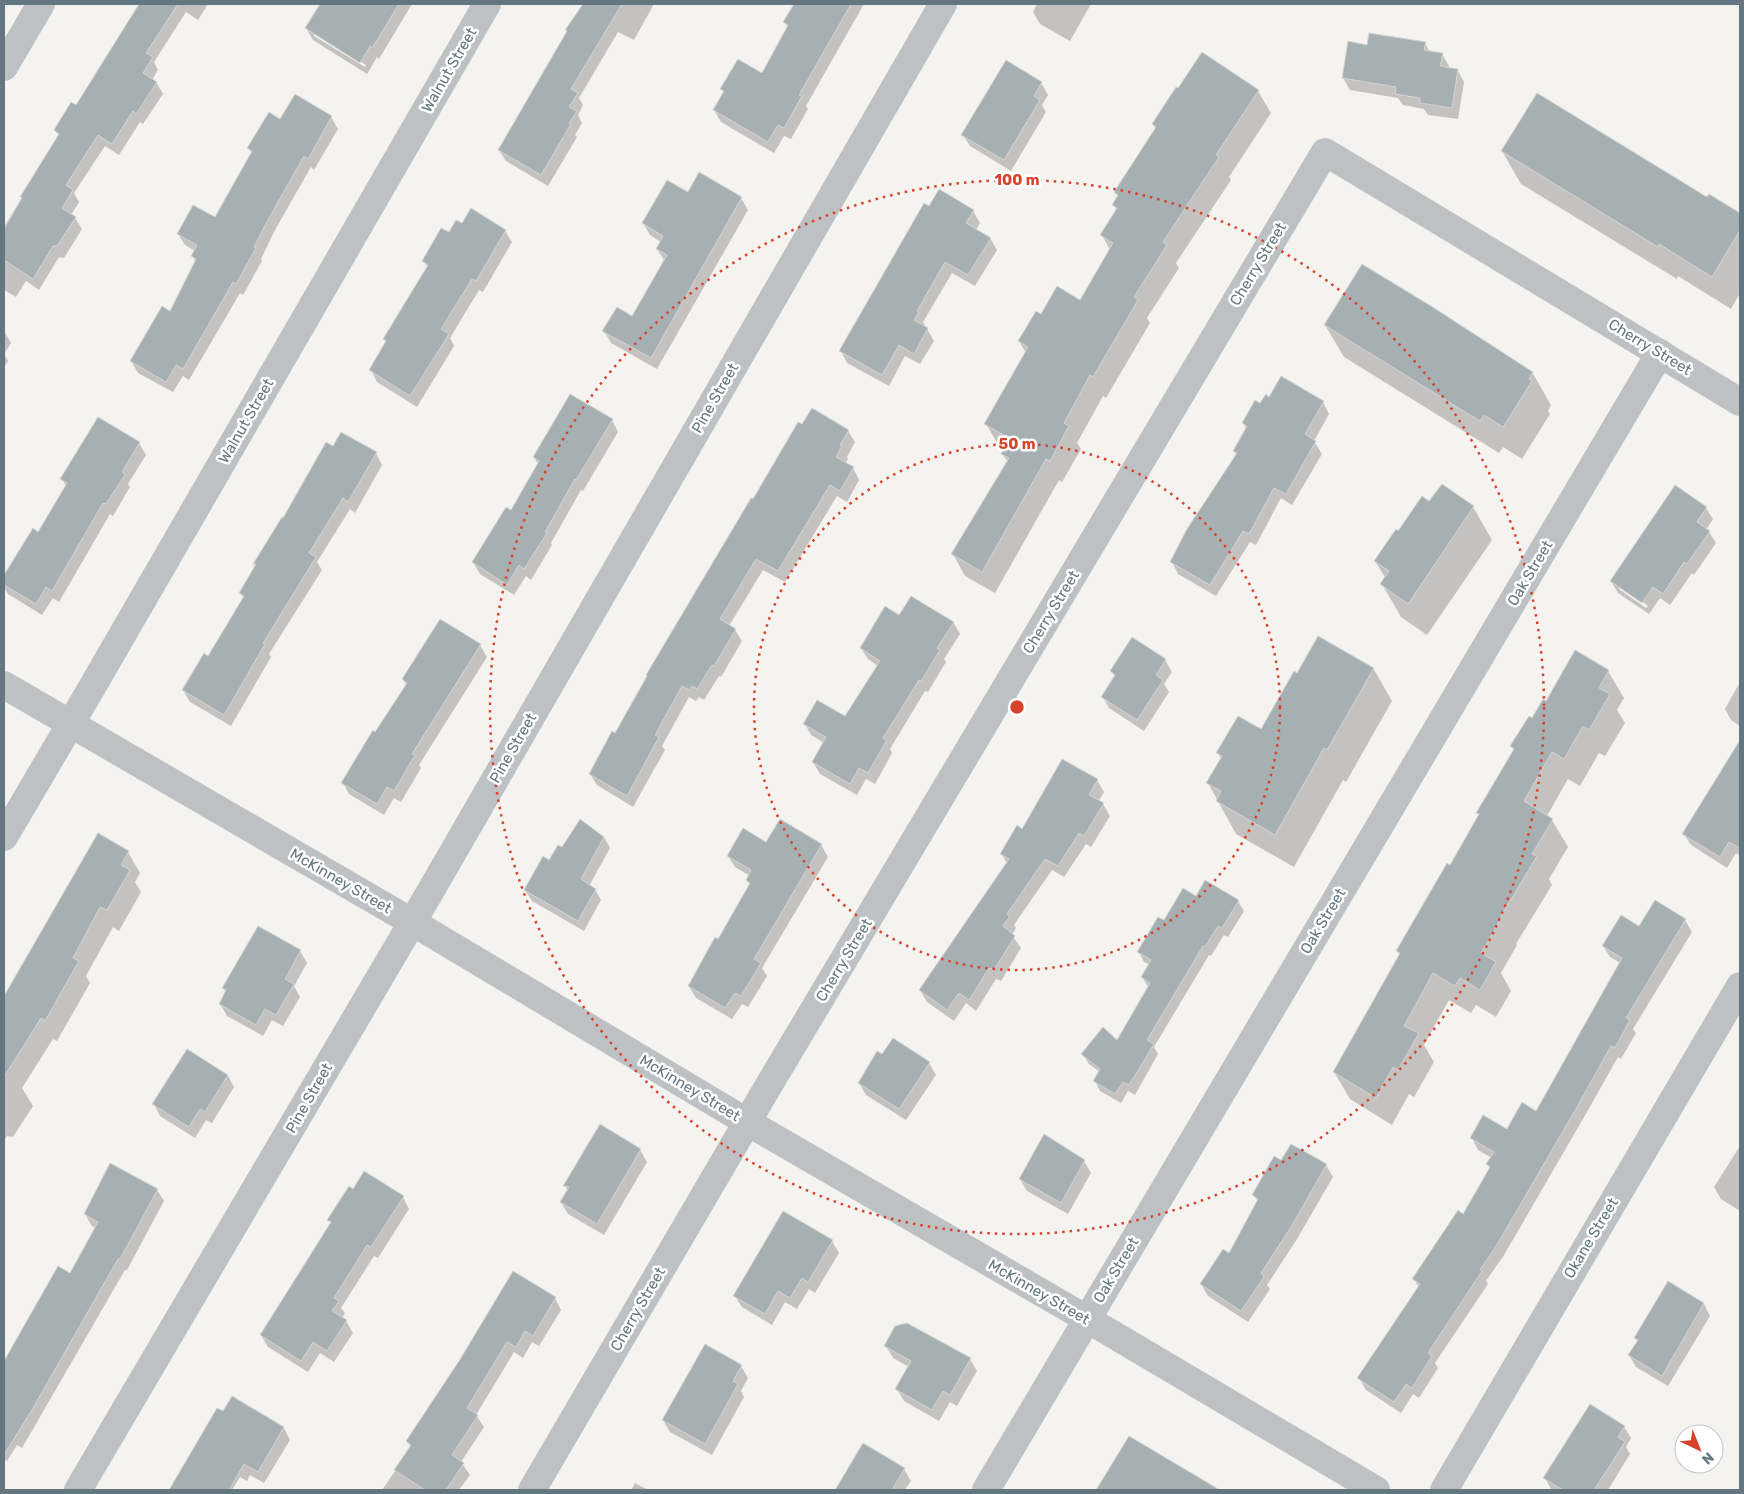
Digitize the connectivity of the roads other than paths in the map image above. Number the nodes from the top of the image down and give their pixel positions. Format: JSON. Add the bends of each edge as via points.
{"nodes":[{"id":1,"x":41,"y":4,"type":"edge"},
{"id":2,"x":487,"y":4,"type":"edge"},
{"id":3,"x":943,"y":4,"type":"edge"},
{"id":4,"x":4,"y":67,"type":"edge"},
{"id":5,"x":1660,"y":353,"type":"junction"},
{"id":6,"x":1740,"y":402,"type":"edge"},
{"id":7,"x":4,"y":685,"type":"edge"},
{"id":8,"x":70,"y":724,"type":"junction"},
{"id":9,"x":4,"y":837,"type":"edge"},
{"id":10,"x":412,"y":922,"type":"junction"},
{"id":11,"x":1740,"y":986,"type":"edge"},
{"id":12,"x":747,"y":1122,"type":"junction"},
{"id":13,"x":1087,"y":1320,"type":"junction"},
{"id":14,"x":78,"y":1490,"type":"edge"},
{"id":15,"x":532,"y":1490,"type":"edge"},
{"id":16,"x":986,"y":1490,"type":"edge"},
{"id":17,"x":1376,"y":1490,"type":"edge"},
{"id":18,"x":1444,"y":1490,"type":"edge"}],
"edges":[{"from":1,"to":4,"type":"street"},
{"from":2,"to":8,"type":"street","name":"Walnut Street"},
{"from":3,"to":10,"type":"street","name":"Pine Street"},
{"from":5,"to":6,"type":"street","name":"Cherry Street"},
{"from":5,"to":12,"type":"street","name":"Cherry Street","via":[[1326,152]]},
{"from":5,"to":13,"type":"street","name":"Oak Street"},
{"from":7,"to":8,"type":"street","name":"McKinney Street"},
{"from":8,"to":9,"type":"street","name":"Walnut Street"},
{"from":8,"to":10,"type":"street","name":"McKinney Street"},
{"from":10,"to":12,"type":"street","name":"McKinney Street"},
{"from":10,"to":14,"type":"street","name":"Pine Street"},
{"from":11,"to":18,"type":"street","name":"Okane Street"},
{"from":12,"to":13,"type":"street","name":"McKinney Street"},
{"from":12,"to":15,"type":"street","name":"Cherry Street"},
{"from":13,"to":16,"type":"street","name":"Oak Street"},
{"from":13,"to":17,"type":"street","name":"McKinney Street"}]}
